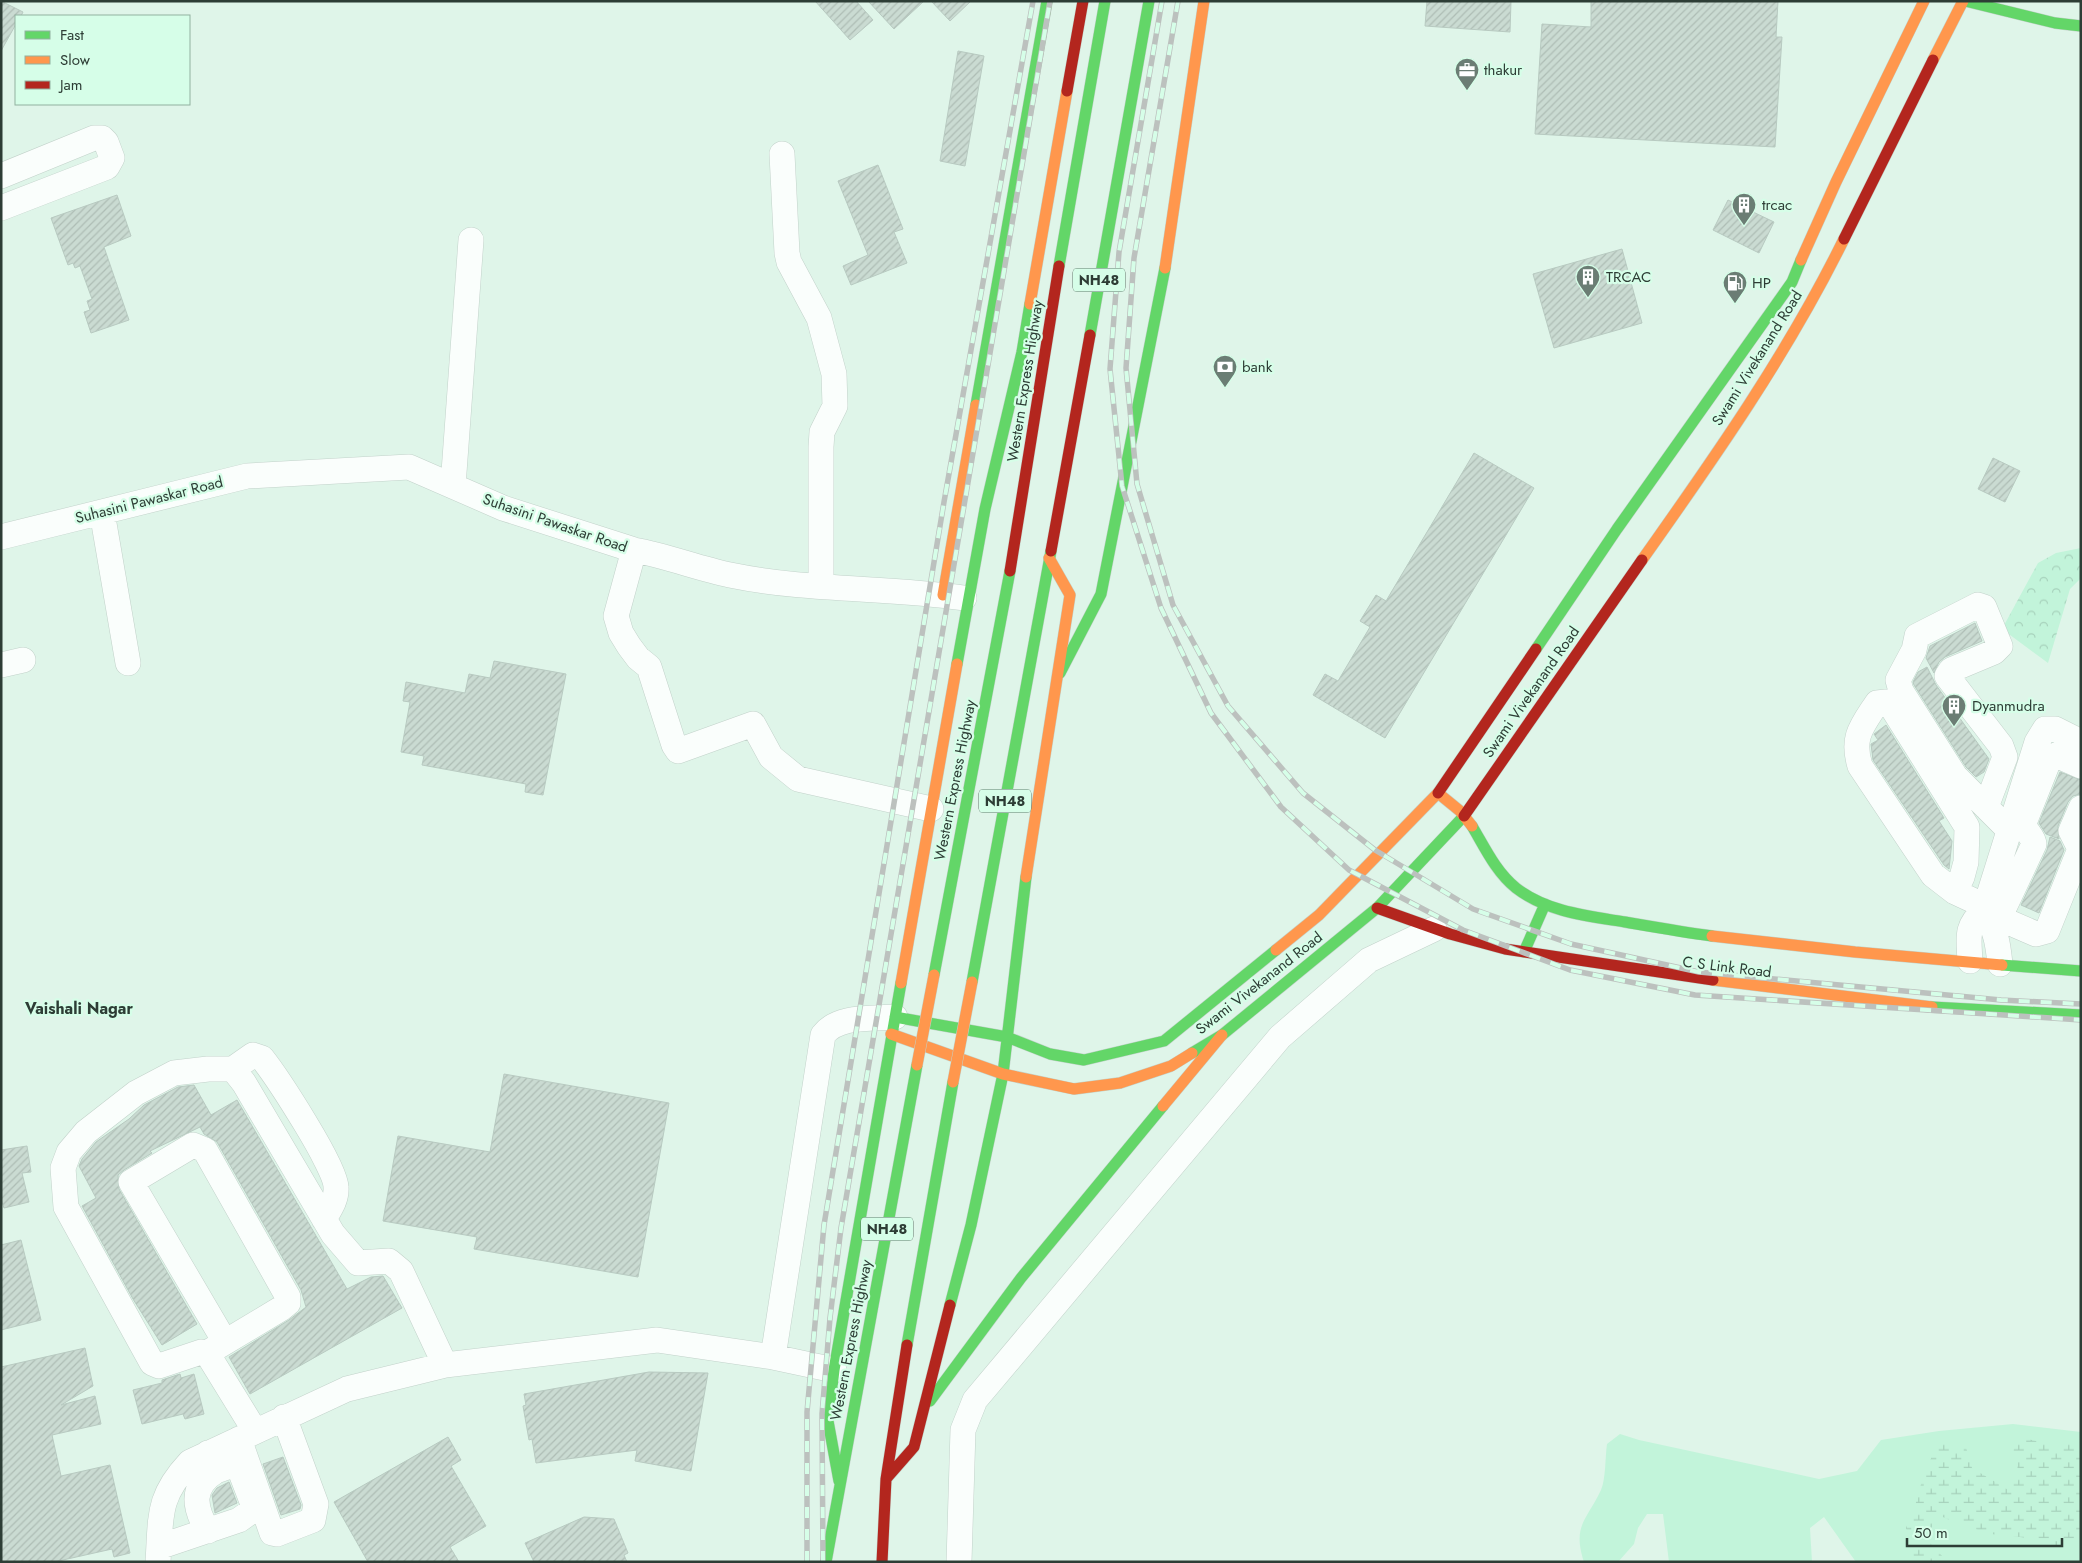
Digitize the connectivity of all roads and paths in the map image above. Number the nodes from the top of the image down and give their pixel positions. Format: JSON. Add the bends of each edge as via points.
{"nodes":[{"id":1,"x":1047,"y":1,"type":"edge"},
{"id":2,"x":1083,"y":1,"type":"edge"},
{"id":3,"x":1105,"y":1,"type":"edge"},
{"id":4,"x":1149,"y":1,"type":"edge"},
{"id":5,"x":1204,"y":1,"type":"edge"},
{"id":6,"x":1924,"y":1,"type":"edge"},
{"id":7,"x":1964,"y":1,"type":"edge"},
{"id":8,"x":2081,"y":26,"type":"edge"},
{"id":9,"x":782,"y":154,"type":"dead end"},
{"id":10,"x":1,"y":176,"type":"edge"},
{"id":11,"x":1836,"y":182,"type":"junction"},
{"id":12,"x":1865,"y":194,"type":"junction"},
{"id":13,"x":1,"y":208,"type":"edge"},
{"id":14,"x":471,"y":240,"type":"dead end"},
{"id":15,"x":453,"y":486,"type":"junction"},
{"id":16,"x":102,"y":512,"type":"junction"},
{"id":17,"x":1,"y":537,"type":"edge"},
{"id":18,"x":634,"y":550,"type":"junction"},
{"id":19,"x":1049,"y":558,"type":"junction"},
{"id":20,"x":1009,"y":570,"type":"junction"},
{"id":21,"x":821,"y":586,"type":"junction"},
{"id":22,"x":982,"y":589,"type":"junction"},
{"id":23,"x":943,"y":595,"type":"junction"},
{"id":24,"x":128,"y":663,"type":"dead end"},
{"id":25,"x":1057,"y":679,"type":"junction"},
{"id":26,"x":2081,"y":742,"type":"edge"},
{"id":27,"x":2081,"y":766,"type":"edge"},
{"id":28,"x":1438,"y":793,"type":"junction"},
{"id":29,"x":1986,"y":807,"type":"junction"},
{"id":30,"x":2081,"y":808,"type":"edge"},
{"id":31,"x":932,"y":809,"type":"junction"},
{"id":32,"x":1464,"y":816,"type":"junction"},
{"id":33,"x":2009,"y":830,"type":"junction"},
{"id":34,"x":1955,"y":892,"type":"junction"},
{"id":35,"x":1545,"y":904,"type":"junction"},
{"id":36,"x":1378,"y":908,"type":"junction"},
{"id":37,"x":1991,"y":916,"type":"junction"},
{"id":38,"x":1434,"y":929,"type":"junction"},
{"id":39,"x":1524,"y":952,"type":"junction"},
{"id":40,"x":1970,"y":961,"type":"junction"},
{"id":41,"x":2000,"y":964,"type":"junction"},
{"id":42,"x":2081,"y":971,"type":"edge"},
{"id":43,"x":2081,"y":1015,"type":"edge"},
{"id":44,"x":893,"y":1026,"type":"junction"},
{"id":45,"x":1222,"y":1035,"type":"junction"},
{"id":46,"x":1007,"y":1037,"type":"junction"},
{"id":47,"x":1003,"y":1074,"type":"junction"},
{"id":48,"x":216,"y":1348,"type":"junction"},
{"id":49,"x":773,"y":1356,"type":"junction"},
{"id":50,"x":445,"y":1365,"type":"junction"},
{"id":51,"x":834,"y":1370,"type":"junction"},
{"id":52,"x":921,"y":1414,"type":"junction"},
{"id":53,"x":284,"y":1417,"type":"junction"},
{"id":54,"x":247,"y":1435,"type":"junction"},
{"id":55,"x":212,"y":1462,"type":"junction"},
{"id":56,"x":886,"y":1479,"type":"junction"},
{"id":57,"x":839,"y":1481,"type":"junction"},
{"id":58,"x":208,"y":1532,"type":"junction"},
{"id":59,"x":158,"y":1554,"type":"edge"},
{"id":60,"x":826,"y":1562,"type":"edge"},
{"id":61,"x":882,"y":1562,"type":"edge"},
{"id":62,"x":959,"y":1562,"type":"edge"}],
"edges":[{"from":1,"to":23,"type":"main road"},
{"from":2,"to":22,"type":"main road","via":[[1022,352],[985,510]]},
{"from":3,"to":20,"type":"main road","name":"Western Express Highway","number":"NH48"},
{"from":4,"to":19,"type":"main road","number":"NH48"},
{"from":5,"to":25,"type":"main road","via":[[1165,272],[1101,594]]},
{"from":6,"to":11,"type":"main road","name":"Swami Vivekanand Road"},
{"from":7,"to":8,"type":"main road"},
{"from":7,"to":12,"type":"main road","name":"Swami Vivekanand Road"},
{"from":9,"to":21,"type":"street","via":[[789,262],[819,318],[834,374],[835,406],[822,432],[821,447]]},
{"from":10,"to":13,"type":"street","via":[[94,138],[102,138],[106,142],[112,158],[107,168]]},
{"from":11,"to":12,"type":"street"},
{"from":11,"to":28,"type":"main road","name":"Swami Vivekanand Road","via":[[1810,244],[1783,294],[1617,529]]},
{"from":12,"to":32,"type":"main road","name":"Swami Vivekanand Road","via":[[1846,236],[1789,340],[1660,537],[1498,763]]},
{"from":14,"to":15,"type":"street"},
{"from":15,"to":16,"type":"street","name":"Suhasini Pawaskar Road","via":[[409,467],[246,476]]},
{"from":15,"to":18,"type":"street","name":"Suhasini Pawaskar Road","via":[[503,508]]},
{"from":16,"to":17,"type":"street","name":"Suhasini Pawaskar Road"},
{"from":16,"to":24,"type":"street"},
{"from":18,"to":21,"type":"street","name":"Suhasini Pawaskar Road","via":[[730,575]]},
{"from":18,"to":31,"type":"street","via":[[616,616],[621,634],[638,658],[649,667],[678,751],[752,724],[771,757],[798,779]]},
{"from":19,"to":25,"type":"main road","via":[[1070,594]]},
{"from":19,"to":56,"type":"main road","number":"NH48","bridge":true,"via":[[953,1082]]},
{"from":20,"to":22,"type":"main road"},
{"from":20,"to":57,"type":"main road","name":"Western Express Highway","number":"NH48","bridge":true},
{"from":21,"to":23,"type":"street","name":"Suhasini Pawaskar Road"},
{"from":22,"to":23,"type":"street","name":"Suhasini Pawaskar Road"},
{"from":22,"to":31,"type":"main road"},
{"from":25,"to":46,"type":"main road","via":[[1028,864]]},
{"from":26,"to":33,"type":"street","via":[[2055,729],[2045,729],[2037,742]]},
{"from":27,"to":37,"type":"street","via":[[2056,755],[2049,760],[2024,823],[2034,844]]},
{"from":28,"to":32,"type":"main road","name":"C S Link Road"},
{"from":28,"to":46,"type":"main road","name":"Swami Vivekanand Road","via":[[1319,915],[1164,1041],[1084,1060],[1050,1054]]},
{"from":29,"to":29,"type":"street","via":[[1955,776],[1901,691],[1898,680],[1914,650],[1917,636],[1978,605],[1984,607],[2000,646],[1994,652],[1951,670],[1947,676],[2002,746],[2005,757]]},
{"from":29,"to":33,"type":"street"},
{"from":30,"to":37,"type":"street","via":[[2071,831],[2080,849],[2047,931],[2036,934]]},
{"from":31,"to":44,"type":"main road"},
{"from":32,"to":35,"type":"main road","name":"C S Link Road","via":[[1494,865],[1517,888]]},
{"from":32,"to":36,"type":"main road","name":"Swami Vivekanand Road"},
{"from":33,"to":37,"type":"street"},
{"from":34,"to":34,"type":"street","via":[[1933,875],[1860,766],[1855,750],[1858,732],[1877,703],[1890,704],[1967,827],[1966,862]]},
{"from":34,"to":37,"type":"street"},
{"from":35,"to":39,"type":"main road"},
{"from":35,"to":40,"type":"main road","name":"C S Link Road","via":[[1671,931],[1910,958]]},
{"from":36,"to":38,"type":"main road","name":"C S Link Road"},
{"from":36,"to":45,"type":"main road","name":"Swami Vivekanand Road"},
{"from":37,"to":40,"type":"street","via":[[1973,920]]},
{"from":37,"to":41,"type":"street"},
{"from":38,"to":39,"type":"main road","name":"C S Link Road"},
{"from":38,"to":62,"type":"street","via":[[1369,960],[1280,1037],[975,1400],[963,1430]]},
{"from":39,"to":43,"type":"main road","name":"C S Link Road","via":[[1911,1006]]},
{"from":40,"to":41,"type":"main road","name":"C S Link Road"},
{"from":41,"to":42,"type":"main road","name":"C S Link Road"},
{"from":44,"to":46,"type":"main road","name":"Swami Vivekanand Road"},
{"from":44,"to":47,"type":"main road","name":"Swami Vivekanand Road"},
{"from":44,"to":49,"type":"street","via":[[842,1022],[828,1028],[823,1035]]},
{"from":44,"to":51,"type":"main road"},
{"from":45,"to":47,"type":"main road","name":"Swami Vivekanand Road","via":[[1171,1066],[1120,1083],[1074,1090]]},
{"from":45,"to":52,"type":"main road","via":[[1021,1278]]},
{"from":46,"to":47,"type":"main road"},
{"from":47,"to":52,"type":"main road","via":[[971,1225]]},
{"from":48,"to":48,"type":"street","via":[[282,1308],[288,1303],[288,1297],[205,1150],[193,1145],[131,1182]]},
{"from":48,"to":50,"type":"street","via":[[159,1366],[152,1363],[66,1207],[63,1168],[69,1152],[86,1132],[136,1093],[174,1073],[233,1069],[333,1234],[358,1263],[389,1261],[401,1272]]},
{"from":48,"to":54,"type":"street"},
{"from":49,"to":50,"type":"street","via":[[657,1340]]},
{"from":49,"to":51,"type":"street"},
{"from":50,"to":53,"type":"street","via":[[347,1389]]},
{"from":51,"to":57,"type":"main road","via":[[828,1421]]},
{"from":52,"to":56,"type":"main road","via":[[914,1447]]},
{"from":53,"to":54,"type":"street"},
{"from":53,"to":54,"type":"street","via":[[316,1504],[313,1520],[306,1524],[272,1533]]},
{"from":54,"to":55,"type":"street"},
{"from":55,"to":58,"type":"street","via":[[196,1498]]},
{"from":55,"to":58,"type":"street","via":[[238,1465],[254,1507],[239,1520]]},
{"from":55,"to":59,"type":"street","via":[[190,1462],[174,1480],[162,1504]]},
{"from":56,"to":61,"type":"main road","number":"NH48"},
{"from":57,"to":60,"type":"main road","name":"Western Express Highway","number":"NH48"},
{"from":58,"to":59,"type":"street"}]}
